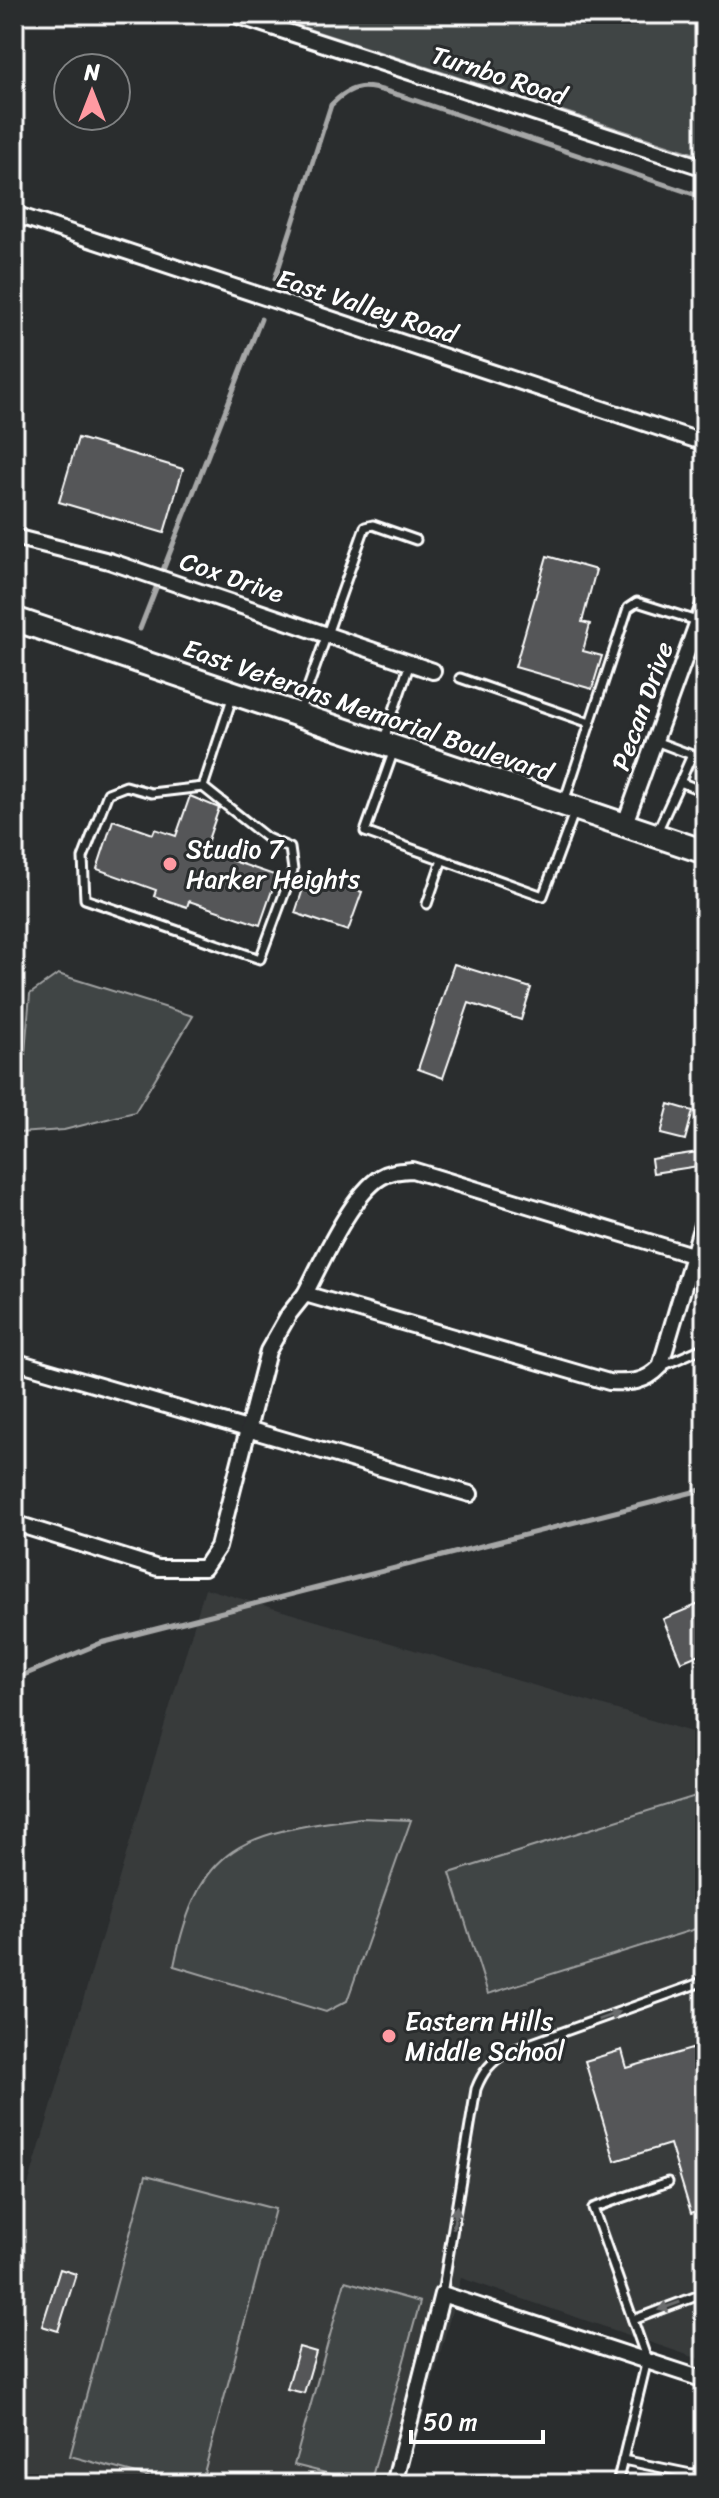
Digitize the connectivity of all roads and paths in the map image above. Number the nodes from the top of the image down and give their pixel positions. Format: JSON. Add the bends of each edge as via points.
{"nodes":[{"id":1,"x":232,"y":14,"type":"edge"},
{"id":2,"x":705,"y":168,"type":"edge"},
{"id":3,"x":14,"y":214,"type":"edge"},
{"id":4,"x":705,"y":443,"type":"edge"},
{"id":5,"x":14,"y":537,"type":"edge"},
{"id":6,"x":416,"y":540,"type":"dead end"},
{"id":7,"x":705,"y":602,"type":"edge"},
{"id":8,"x":14,"y":619,"type":"edge"},
{"id":9,"x":698,"y":621,"type":"junction"},
{"id":10,"x":327,"y":635,"type":"junction"},
{"id":11,"x":410,"y":663,"type":"junction"},
{"id":12,"x":433,"y":671,"type":"dead end"},
{"id":13,"x":460,"y":678,"type":"dead end"},
{"id":14,"x":233,"y":693,"type":"junction"},
{"id":15,"x":298,"y":715,"type":"junction"},
{"id":16,"x":590,"y":723,"type":"junction"},
{"id":17,"x":655,"y":741,"type":"junction"},
{"id":18,"x":389,"y":746,"type":"junction"},
{"id":19,"x":692,"y":755,"type":"junction"},
{"id":20,"x":705,"y":760,"type":"edge"},
{"id":21,"x":680,"y":782,"type":"junction"},
{"id":22,"x":203,"y":787,"type":"junction"},
{"id":23,"x":705,"y":792,"type":"edge"},
{"id":24,"x":569,"y":807,"type":"junction"},
{"id":25,"x":624,"y":826,"type":"junction"},
{"id":26,"x":655,"y":836,"type":"junction"},
{"id":27,"x":705,"y":852,"type":"edge"},
{"id":28,"x":442,"y":860,"type":"junction"},
{"id":29,"x":427,"y":904,"type":"dead end"},
{"id":30,"x":705,"y":1215,"type":"edge"},
{"id":31,"x":692,"y":1255,"type":"junction"},
{"id":32,"x":305,"y":1294,"type":"junction"},
{"id":33,"x":705,"y":1347,"type":"edge"},
{"id":34,"x":14,"y":1361,"type":"edge"},
{"id":35,"x":660,"y":1367,"type":"junction"},
{"id":36,"x":247,"y":1430,"type":"junction"},
{"id":37,"x":470,"y":1494,"type":"dead end"},
{"id":38,"x":14,"y":1523,"type":"edge"},
{"id":39,"x":705,"y":1981,"type":"edge"},
{"id":40,"x":668,"y":2182,"type":"dead end"},
{"id":41,"x":705,"y":2293,"type":"edge"},
{"id":42,"x":442,"y":2294,"type":"junction"},
{"id":43,"x":633,"y":2320,"type":"junction"},
{"id":44,"x":647,"y":2360,"type":"junction"},
{"id":45,"x":705,"y":2380,"type":"edge"},
{"id":46,"x":623,"y":2460,"type":"junction"},
{"id":47,"x":705,"y":2473,"type":"edge"},
{"id":48,"x":691,"y":2474,"type":"junction"},
{"id":49,"x":394,"y":2484,"type":"edge"},
{"id":50,"x":617,"y":2484,"type":"edge"},
{"id":51,"x":689,"y":2484,"type":"edge"}],
"edges":[{"from":1,"to":2,"type":"street","name":"Turnbo Road"},
{"from":3,"to":4,"type":"street","name":"East Valley Road"},
{"from":5,"to":10,"type":"street","name":"Cox Drive","via":[[109,561]]},
{"from":6,"to":10,"type":"lane","via":[[365,527]]},
{"from":7,"to":9,"type":"street","name":"Pecan Drive"},
{"from":8,"to":14,"type":"main road","name":"East Veterans Memorial Boulevard"},
{"from":9,"to":16,"type":"lane","via":[[637,602],[628,608]]},
{"from":9,"to":17,"type":"street","name":"Pecan Drive"},
{"from":10,"to":11,"type":"street","name":"Cox Drive"},
{"from":10,"to":15,"type":"lane"},
{"from":11,"to":12,"type":"street","name":"Cox Drive"},
{"from":11,"to":18,"type":"lane"},
{"from":13,"to":16,"type":"lane"},
{"from":14,"to":15,"type":"main road","name":"East Veterans Memorial Boulevard"},
{"from":14,"to":22,"type":"lane"},
{"from":15,"to":18,"type":"main road","name":"East Veterans Memorial Boulevard"},
{"from":16,"to":24,"type":"lane"},
{"from":17,"to":19,"type":"lane"},
{"from":17,"to":25,"type":"street","name":"Pecan Drive"},
{"from":18,"to":24,"type":"main road","name":"East Veterans Memorial Boulevard"},
{"from":18,"to":28,"type":"lane","via":[[365,832]]},
{"from":19,"to":20,"type":"lane"},
{"from":19,"to":21,"type":"lane"},
{"from":21,"to":23,"type":"lane"},
{"from":21,"to":26,"type":"lane"},
{"from":22,"to":22,"type":"lane","via":[[267,838],[290,848],[293,870],[260,959],[85,899],[83,858],[108,793],[126,786],[151,793]]},
{"from":24,"to":25,"type":"main road","name":"East Veterans Memorial Boulevard"},
{"from":24,"to":28,"type":"lane","via":[[543,896]]},
{"from":25,"to":26,"type":"main road","name":"East Veterans Memorial Boulevard"},
{"from":26,"to":27,"type":"main road","name":"East Veterans Memorial Boulevard"},
{"from":28,"to":29,"type":"lane"},
{"from":30,"to":31,"type":"street"},
{"from":31,"to":32,"type":"street","via":[[412,1170],[395,1171],[363,1193]]},
{"from":31,"to":35,"type":"street"},
{"from":32,"to":35,"type":"street","via":[[609,1382],[635,1383]]},
{"from":32,"to":36,"type":"street","via":[[268,1351]]},
{"from":33,"to":35,"type":"lane"},
{"from":34,"to":36,"type":"street"},
{"from":36,"to":37,"type":"street"},
{"from":36,"to":38,"type":"street","via":[[218,1547],[204,1568],[158,1568]]},
{"from":42,"to":39,"type":"lane","one_way":true,"via":[[476,2089],[491,2062]]},
{"from":40,"to":43,"type":"lane","via":[[593,2208]]},
{"from":41,"to":43,"type":"lane","one_way":true},
{"from":42,"to":44,"type":"street"},
{"from":42,"to":49,"type":"street"},
{"from":43,"to":44,"type":"lane"},
{"from":44,"to":45,"type":"street"},
{"from":44,"to":46,"type":"lane"},
{"from":46,"to":48,"type":"lane"},
{"from":46,"to":50,"type":"lane"},
{"from":47,"to":48,"type":"lane"},
{"from":48,"to":51,"type":"lane"}]}
